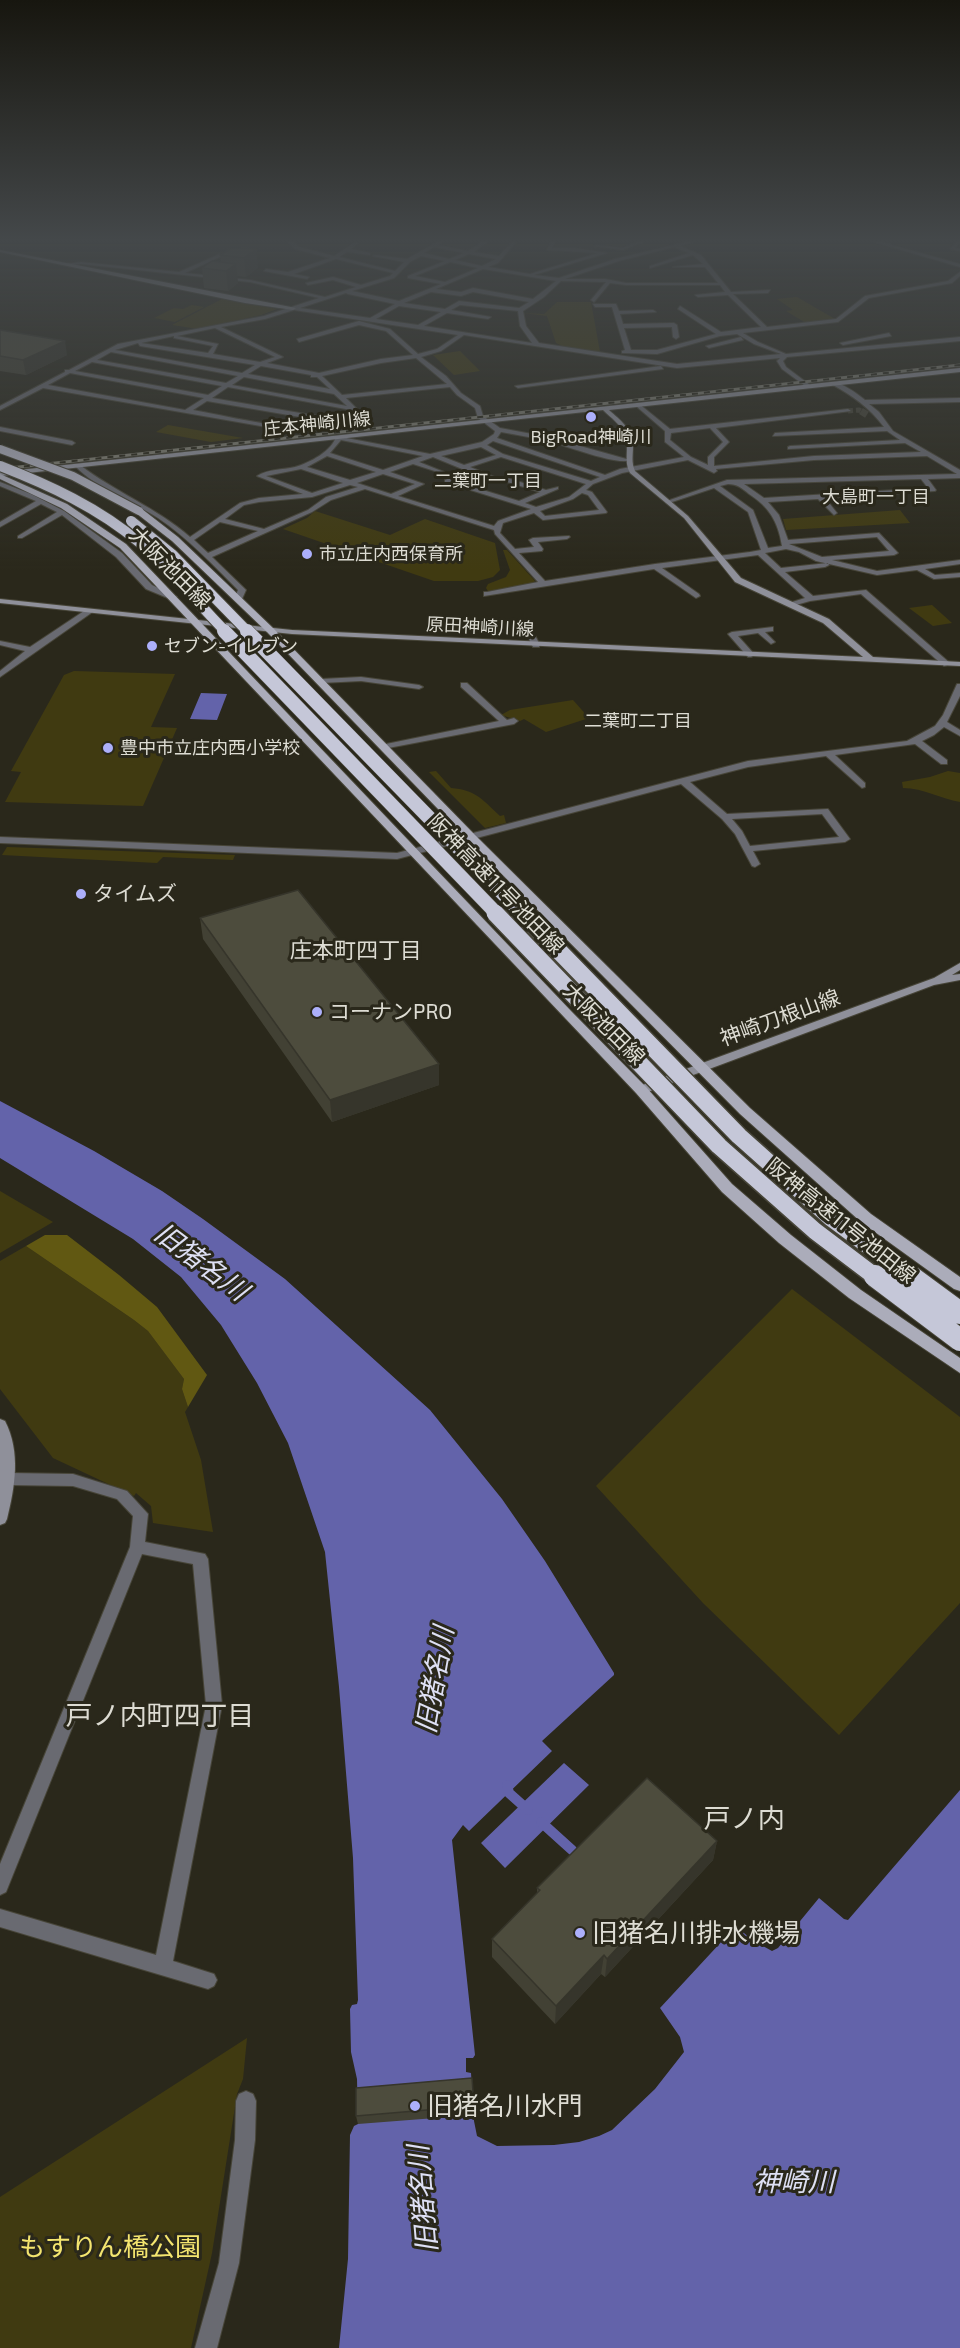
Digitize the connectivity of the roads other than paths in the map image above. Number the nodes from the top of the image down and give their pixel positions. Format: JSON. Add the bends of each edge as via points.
{"nodes":[{"id":1,"x":106,"y":352,"type":"edge"},
{"id":2,"x":117,"y":352,"type":"edge"},
{"id":3,"x":190,"y":352,"type":"edge"},
{"id":4,"x":212,"y":352,"type":"edge"},
{"id":5,"x":268,"y":352,"type":"edge"},
{"id":6,"x":414,"y":352,"type":"edge"},
{"id":7,"x":434,"y":352,"type":"edge"},
{"id":8,"x":582,"y":352,"type":"edge"},
{"id":9,"x":626,"y":352,"type":"edge"},
{"id":10,"x":779,"y":352,"type":"edge"},
{"id":11,"x":797,"y":352,"type":"edge"},
{"id":12,"x":812,"y":352,"type":"edge"},
{"id":13,"x":784,"y":354,"type":"junction"},
{"id":14,"x":210,"y":355,"type":"junction"},
{"id":15,"x":419,"y":356,"type":"junction"},
{"id":16,"x":612,"y":356,"type":"junction"},
{"id":17,"x":90,"y":360,"type":"junction"},
{"id":18,"x":260,"y":364,"type":"junction"},
{"id":19,"x":677,"y":366,"type":"junction"},
{"id":20,"x":960,"y":370,"type":"edge"},
{"id":21,"x":68,"y":371,"type":"junction"},
{"id":22,"x":317,"y":374,"type":"junction"},
{"id":23,"x":243,"y":376,"type":"junction"},
{"id":24,"x":201,"y":381,"type":"junction"},
{"id":25,"x":833,"y":384,"type":"junction"},
{"id":26,"x":294,"y":385,"type":"junction"},
{"id":27,"x":451,"y":385,"type":"junction"},
{"id":28,"x":43,"y":386,"type":"junction"},
{"id":29,"x":227,"y":386,"type":"junction"},
{"id":30,"x":518,"y":386,"type":"dead end"},
{"id":31,"x":808,"y":386,"type":"junction"},
{"id":32,"x":181,"y":391,"type":"junction"},
{"id":33,"x":336,"y":395,"type":"junction"},
{"id":34,"x":171,"y":396,"type":"dead end"},
{"id":35,"x":272,"y":397,"type":"junction"},
{"id":36,"x":208,"y":398,"type":"junction"},
{"id":37,"x":960,"y":400,"type":"edge"},
{"id":38,"x":162,"y":401,"type":"dead end"},
{"id":39,"x":864,"y":402,"type":"junction"},
{"id":40,"x":638,"y":405,"type":"junction"},
{"id":41,"x":153,"y":406,"type":"junction"},
{"id":42,"x":0,"y":408,"type":"edge"},
{"id":43,"x":351,"y":408,"type":"junction"},
{"id":44,"x":604,"y":408,"type":"junction"},
{"id":45,"x":188,"y":411,"type":"junction"},
{"id":46,"x":848,"y":411,"type":"tunnel mouth"},
{"id":47,"x":869,"y":416,"type":"tunnel mouth"},
{"id":48,"x":484,"y":421,"type":"junction"},
{"id":49,"x":883,"y":423,"type":"junction"},
{"id":50,"x":351,"y":424,"type":"junction"},
{"id":51,"x":711,"y":426,"type":"junction"},
{"id":52,"x":0,"y":429,"type":"edge"},
{"id":53,"x":889,"y":429,"type":"junction"},
{"id":54,"x":498,"y":430,"type":"junction"},
{"id":55,"x":668,"y":431,"type":"junction"},
{"id":56,"x":775,"y":435,"type":"dead end"},
{"id":57,"x":338,"y":437,"type":"junction"},
{"id":58,"x":494,"y":439,"type":"junction"},
{"id":59,"x":910,"y":441,"type":"junction"},
{"id":60,"x":72,"y":442,"type":"dead end"},
{"id":61,"x":481,"y":444,"type":"junction"},
{"id":62,"x":790,"y":448,"type":"dead end"},
{"id":63,"x":0,"y":449,"type":"edge"},
{"id":64,"x":325,"y":453,"type":"junction"},
{"id":65,"x":501,"y":454,"type":"junction"},
{"id":66,"x":929,"y":454,"type":"junction"},
{"id":67,"x":432,"y":456,"type":"junction"},
{"id":68,"x":0,"y":457,"type":"edge"},
{"id":69,"x":689,"y":458,"type":"junction"},
{"id":70,"x":627,"y":460,"type":"junction"},
{"id":71,"x":413,"y":462,"type":"junction"},
{"id":72,"x":0,"y":466,"type":"edge"},
{"id":73,"x":78,"y":466,"type":"junction"},
{"id":74,"x":301,"y":467,"type":"junction"},
{"id":75,"x":711,"y":468,"type":"junction"},
{"id":76,"x":468,"y":469,"type":"junction"},
{"id":77,"x":630,"y":469,"type":"junction"},
{"id":78,"x":386,"y":471,"type":"junction"},
{"id":79,"x":442,"y":473,"type":"dead end"},
{"id":80,"x":960,"y":474,"type":"edge"},
{"id":81,"x":0,"y":475,"type":"edge"},
{"id":82,"x":922,"y":476,"type":"junction"},
{"id":83,"x":606,"y":477,"type":"junction"},
{"id":84,"x":844,"y":478,"type":"junction"},
{"id":85,"x":353,"y":482,"type":"junction"},
{"id":86,"x":728,"y":482,"type":"junction"},
{"id":87,"x":737,"y":482,"type":"junction"},
{"id":88,"x":591,"y":483,"type":"junction"},
{"id":89,"x":0,"y":484,"type":"edge"},
{"id":90,"x":715,"y":486,"type":"junction"},
{"id":91,"x":366,"y":487,"type":"junction"},
{"id":92,"x":556,"y":488,"type":"dead end"},
{"id":93,"x":580,"y":491,"type":"junction"},
{"id":94,"x":546,"y":492,"type":"junction"},
{"id":95,"x":852,"y":494,"type":"junction"},
{"id":96,"x":312,"y":495,"type":"junction"},
{"id":97,"x":391,"y":496,"type":"junction"},
{"id":98,"x":819,"y":496,"type":"junction"},
{"id":99,"x":301,"y":498,"type":"junction"},
{"id":100,"x":761,"y":500,"type":"junction"},
{"id":101,"x":41,"y":501,"type":"junction"},
{"id":102,"x":670,"y":501,"type":"junction"},
{"id":103,"x":519,"y":503,"type":"junction"},
{"id":104,"x":535,"y":510,"type":"junction"},
{"id":105,"x":310,"y":511,"type":"junction"},
{"id":106,"x":0,"y":513,"type":"edge"},
{"id":107,"x":62,"y":513,"type":"junction"},
{"id":108,"x":834,"y":513,"type":"dead end"},
{"id":109,"x":15,"y":516,"type":"junction"},
{"id":110,"x":220,"y":520,"type":"junction"},
{"id":111,"x":0,"y":525,"type":"edge"},
{"id":112,"x":496,"y":529,"type":"junction"},
{"id":113,"x":265,"y":531,"type":"junction"},
{"id":114,"x":20,"y":537,"type":"dead end"},
{"id":115,"x":567,"y":537,"type":"dead end"},
{"id":116,"x":190,"y":540,"type":"junction"},
{"id":117,"x":785,"y":544,"type":"junction"},
{"id":118,"x":514,"y":551,"type":"junction"},
{"id":119,"x":762,"y":552,"type":"junction"},
{"id":120,"x":207,"y":556,"type":"junction"},
{"id":121,"x":719,"y":557,"type":"junction"},
{"id":122,"x":822,"y":562,"type":"junction"},
{"id":123,"x":960,"y":562,"type":"edge"},
{"id":124,"x":656,"y":566,"type":"junction"},
{"id":125,"x":920,"y":569,"type":"junction"},
{"id":126,"x":779,"y":570,"type":"junction"},
{"id":127,"x":960,"y":575,"type":"edge"},
{"id":128,"x":543,"y":583,"type":"junction"},
{"id":129,"x":487,"y":594,"type":"dead end"},
{"id":130,"x":696,"y":596,"type":"dead end"},
{"id":131,"x":173,"y":597,"type":"junction"},
{"id":132,"x":810,"y":598,"type":"junction"},
{"id":133,"x":238,"y":599,"type":"junction"},
{"id":134,"x":0,"y":601,"type":"edge"},
{"id":135,"x":792,"y":605,"type":"junction"},
{"id":136,"x":90,"y":611,"type":"junction"},
{"id":137,"x":196,"y":622,"type":"junction"},
{"id":138,"x":526,"y":626,"type":"dead end"},
{"id":139,"x":770,"y":629,"type":"dead end"},
{"id":140,"x":270,"y":630,"type":"junction"},
{"id":141,"x":759,"y":630,"type":"junction"},
{"id":142,"x":771,"y":642,"type":"dead end"},
{"id":143,"x":0,"y":644,"type":"edge"},
{"id":144,"x":536,"y":645,"type":"junction"},
{"id":145,"x":31,"y":650,"type":"junction"},
{"id":146,"x":751,"y":655,"type":"junction"},
{"id":147,"x":871,"y":660,"type":"junction"},
{"id":148,"x":947,"y":664,"type":"junction"},
{"id":149,"x":960,"y":664,"type":"edge"},
{"id":150,"x":0,"y":675,"type":"edge"},
{"id":151,"x":321,"y":681,"type":"junction"},
{"id":152,"x":464,"y":685,"type":"dead end"},
{"id":153,"x":960,"y":686,"type":"edge"},
{"id":154,"x":419,"y":687,"type":"dead end"},
{"id":155,"x":504,"y":721,"type":"junction"},
{"id":156,"x":514,"y":721,"type":"dead end"},
{"id":157,"x":944,"y":724,"type":"junction"},
{"id":158,"x":960,"y":733,"type":"edge"},
{"id":159,"x":917,"y":741,"type":"junction"},
{"id":160,"x":386,"y":747,"type":"junction"},
{"id":161,"x":826,"y":753,"type":"junction"},
{"id":162,"x":944,"y":762,"type":"dead end"},
{"id":163,"x":683,"y":781,"type":"junction"},
{"id":164,"x":862,"y":785,"type":"dead end"},
{"id":165,"x":725,"y":817,"type":"junction"},
{"id":166,"x":471,"y":837,"type":"junction"},
{"id":167,"x":0,"y":840,"type":"edge"},
{"id":168,"x":748,"y":849,"type":"junction"},
{"id":169,"x":412,"y":852,"type":"junction"},
{"id":170,"x":755,"y":864,"type":"dead end"},
{"id":171,"x":960,"y":966,"type":"edge"},
{"id":172,"x":960,"y":978,"type":"edge"},
{"id":173,"x":932,"y":982,"type":"junction"},
{"id":174,"x":701,"y":1067,"type":"junction"},
{"id":175,"x":641,"y":1090,"type":"junction"},
{"id":176,"x":960,"y":1285,"type":"edge"},
{"id":177,"x":960,"y":1313,"type":"edge"},
{"id":178,"x":960,"y":1340,"type":"edge"},
{"id":179,"x":960,"y":1367,"type":"edge"},
{"id":180,"x":0,"y":1425,"type":"edge"},
{"id":181,"x":9,"y":1479,"type":"junction"},
{"id":182,"x":0,"y":1519,"type":"edge"},
{"id":183,"x":137,"y":1547,"type":"junction"},
{"id":184,"x":0,"y":1886,"type":"edge"},
{"id":185,"x":0,"y":1918,"type":"edge"},
{"id":186,"x":163,"y":1967,"type":"junction"},
{"id":187,"x":208,"y":1980,"type":"dead end"},
{"id":188,"x":246,"y":2101,"type":"dead end"},
{"id":189,"x":206,"y":2348,"type":"edge"}],
"edges":[{"from":1,"to":17,"type":"street"},
{"from":2,"to":23,"type":"street"},
{"from":3,"to":14,"type":"street"},
{"from":4,"to":14,"type":"street"},
{"from":5,"to":18,"type":"street","via":[[280,357]]},
{"from":6,"to":15,"type":"street"},
{"from":7,"to":15,"type":"street"},
{"from":8,"to":16,"type":"street"},
{"from":9,"to":16,"type":"street"},
{"from":10,"to":13,"type":"street"},
{"from":11,"to":13,"type":"street"},
{"from":12,"to":13,"type":"street"},
{"from":13,"to":19,"type":"street"},
{"from":13,"to":31,"type":"street","via":[[780,362],[784,368]]},
{"from":14,"to":18,"type":"street"},
{"from":15,"to":22,"type":"street"},
{"from":15,"to":27,"type":"street"},
{"from":16,"to":19,"type":"street"},
{"from":17,"to":21,"type":"street"},
{"from":17,"to":24,"type":"street"},
{"from":18,"to":22,"type":"street"},
{"from":18,"to":23,"type":"street"},
{"from":19,"to":30,"type":"street"},
{"from":20,"to":25,"type":"street","name":"庄本神崎川線"},
{"from":21,"to":28,"type":"street"},
{"from":21,"to":32,"type":"street"},
{"from":22,"to":26,"type":"street"},
{"from":22,"to":33,"type":"street"},
{"from":23,"to":26,"type":"street"},
{"from":23,"to":29,"type":"street"},
{"from":24,"to":29,"type":"street"},
{"from":24,"to":32,"type":"street"},
{"from":25,"to":31,"type":"street","name":"庄本神崎川線"},
{"from":25,"to":39,"type":"street"},
{"from":26,"to":33,"type":"street"},
{"from":26,"to":35,"type":"street"},
{"from":27,"to":33,"type":"street"},
{"from":27,"to":48,"type":"street","via":[[478,407]]},
{"from":28,"to":41,"type":"street"},
{"from":28,"to":42,"type":"street"},
{"from":29,"to":35,"type":"street"},
{"from":29,"to":36,"type":"street"},
{"from":31,"to":40,"type":"street","name":"庄本神崎川線"},
{"from":32,"to":34,"type":"street"},
{"from":32,"to":36,"type":"street"},
{"from":33,"to":43,"type":"street"},
{"from":35,"to":43,"type":"street"},
{"from":36,"to":45,"type":"street"},
{"from":36,"to":50,"type":"street"},
{"from":37,"to":39,"type":"street"},
{"from":38,"to":41,"type":"street"},
{"from":39,"to":49,"type":"street"},
{"from":40,"to":44,"type":"street","name":"庄本神崎川線"},
{"from":40,"to":55,"type":"street"},
{"from":41,"to":45,"type":"street"},
{"from":43,"to":50,"type":"street","via":[[362,417]]},
{"from":44,"to":48,"type":"street","name":"庄本神崎川線"},
{"from":44,"to":70,"type":"street","via":[[628,435]]},
{"from":45,"to":50,"type":"street","via":[[305,431]]},
{"from":46,"to":51,"type":"street"},
{"from":47,"to":49,"type":"street"},
{"from":48,"to":54,"type":"street"},
{"from":48,"to":57,"type":"street","name":"庄本神崎川線"},
{"from":49,"to":53,"type":"street"},
{"from":51,"to":55,"type":"street"},
{"from":51,"to":75,"type":"street","via":[[726,442],[711,457]]},
{"from":52,"to":60,"type":"street"},
{"from":53,"to":56,"type":"street"},
{"from":53,"to":59,"type":"street"},
{"from":54,"to":58,"type":"street"},
{"from":54,"to":70,"type":"street"},
{"from":55,"to":69,"type":"street","via":[[667,441]]},
{"from":57,"to":64,"type":"street","via":[[337,443]]},
{"from":57,"to":67,"type":"street"},
{"from":57,"to":73,"type":"street","name":"庄本神崎川線"},
{"from":58,"to":61,"type":"street"},
{"from":58,"to":83,"type":"street"},
{"from":59,"to":62,"type":"street"},
{"from":59,"to":66,"type":"street"},
{"from":61,"to":65,"type":"street"},
{"from":61,"to":67,"type":"street"},
{"from":63,"to":133,"type":"main road","name":"大阪池田線","bridge":true,"via":[[73,476],[139,512],[175,539]]},
{"from":64,"to":74,"type":"street"},
{"from":64,"to":78,"type":"street"},
{"from":65,"to":76,"type":"street"},
{"from":65,"to":88,"type":"street"},
{"from":66,"to":75,"type":"street","via":[[814,458]]},
{"from":66,"to":80,"type":"street"},
{"from":67,"to":71,"type":"street"},
{"from":67,"to":76,"type":"street"},
{"from":68,"to":177,"type":"highway","name":"阪神高速11号池田線","bridge":true,"via":[[88,494],[156,540],[739,1136],[831,1218]]},
{"from":69,"to":75,"type":"street"},
{"from":69,"to":77,"type":"street"},
{"from":70,"to":77,"type":"street"},
{"from":71,"to":78,"type":"street"},
{"from":71,"to":79,"type":"street"},
{"from":72,"to":178,"type":"highway","name":"阪神高速11号池田線","bridge":true,"via":[[104,515],[141,544],[719,1146],[814,1231]]},
{"from":73,"to":81,"type":"street","name":"庄本神崎川線"},
{"from":73,"to":116,"type":"street"},
{"from":74,"to":85,"type":"street"},
{"from":74,"to":96,"type":"street","via":[[270,471],[260,477]]},
{"from":75,"to":86,"type":"street"},
{"from":76,"to":94,"type":"street"},
{"from":76,"to":103,"type":"street","via":[[447,481]]},
{"from":77,"to":83,"type":"street"},
{"from":77,"to":102,"type":"street"},
{"from":78,"to":85,"type":"street"},
{"from":78,"to":97,"type":"street","via":[[421,484]]},
{"from":80,"to":82,"type":"street"},
{"from":81,"to":131,"type":"main road","name":"大阪池田線","via":[[93,523],[123,546]]},
{"from":82,"to":84,"type":"street"},
{"from":82,"to":95,"type":"street","via":[[933,490]]},
{"from":83,"to":88,"type":"street"},
{"from":84,"to":87,"type":"street"},
{"from":84,"to":95,"type":"street"},
{"from":85,"to":91,"type":"street"},
{"from":85,"to":96,"type":"street"},
{"from":86,"to":87,"type":"street"},
{"from":86,"to":90,"type":"street"},
{"from":87,"to":100,"type":"street"},
{"from":88,"to":93,"type":"street"},
{"from":89,"to":101,"type":"street"},
{"from":90,"to":102,"type":"street"},
{"from":90,"to":119,"type":"street","via":[[751,512]]},
{"from":91,"to":97,"type":"street"},
{"from":91,"to":105,"type":"street","via":[[330,499]]},
{"from":92,"to":94,"type":"street"},
{"from":93,"to":104,"type":"street"},
{"from":93,"to":104,"type":"street","via":[[590,493],[604,512],[543,518]]},
{"from":94,"to":103,"type":"street"},
{"from":95,"to":98,"type":"street"},
{"from":96,"to":99,"type":"street"},
{"from":97,"to":112,"type":"street"},
{"from":98,"to":100,"type":"street"},
{"from":98,"to":108,"type":"street"},
{"from":99,"to":105,"type":"street"},
{"from":99,"to":110,"type":"street","via":[[248,502]]},
{"from":100,"to":117,"type":"street","via":[[780,519]]},
{"from":101,"to":107,"type":"street"},
{"from":101,"to":109,"type":"street"},
{"from":102,"to":121,"type":"street"},
{"from":103,"to":104,"type":"street"},
{"from":104,"to":112,"type":"street","via":[[506,519]]},
{"from":105,"to":113,"type":"street"},
{"from":106,"to":109,"type":"street"},
{"from":107,"to":114,"type":"street"},
{"from":107,"to":131,"type":"street","via":[[119,555],[149,587]]},
{"from":109,"to":111,"type":"street"},
{"from":110,"to":113,"type":"street"},
{"from":110,"to":116,"type":"street"},
{"from":112,"to":118,"type":"street"},
{"from":113,"to":120,"type":"street"},
{"from":115,"to":118,"type":"street","via":[[533,540],[539,549]]},
{"from":116,"to":120,"type":"street"},
{"from":117,"to":119,"type":"street"},
{"from":117,"to":122,"type":"street"},
{"from":117,"to":122,"type":"street","via":[[879,535],[894,553]]},
{"from":118,"to":128,"type":"street"},
{"from":119,"to":121,"type":"street"},
{"from":119,"to":126,"type":"street"},
{"from":120,"to":133,"type":"street","via":[[242,590]]},
{"from":121,"to":124,"type":"street"},
{"from":121,"to":135,"type":"street","via":[[749,587]]},
{"from":122,"to":125,"type":"street","via":[[877,573]]},
{"from":122,"to":126,"type":"street"},
{"from":123,"to":125,"type":"street"},
{"from":124,"to":128,"type":"street"},
{"from":124,"to":130,"type":"street"},
{"from":125,"to":127,"type":"street","via":[[934,577]]},
{"from":126,"to":132,"type":"street"},
{"from":128,"to":129,"type":"street"},
{"from":131,"to":137,"type":"main road","name":"大阪池田線"},
{"from":132,"to":135,"type":"street"},
{"from":132,"to":148,"type":"street","via":[[863,591]]},
{"from":133,"to":140,"type":"main road","name":"大阪池田線"},
{"from":134,"to":136,"type":"street","name":"原田神崎川線"},
{"from":135,"to":147,"type":"street","via":[[831,625]]},
{"from":136,"to":137,"type":"street","name":"原田神崎川線"},
{"from":136,"to":145,"type":"street"},
{"from":137,"to":140,"type":"street","name":"原田神崎川線"},
{"from":137,"to":169,"type":"main road","name":"大阪池田線"},
{"from":138,"to":144,"type":"street"},
{"from":139,"to":141,"type":"street"},
{"from":140,"to":144,"type":"street","name":"原田神崎川線"},
{"from":140,"to":151,"type":"main road","name":"大阪池田線"},
{"from":141,"to":142,"type":"street"},
{"from":141,"to":146,"type":"street","via":[[732,634]]},
{"from":143,"to":145,"type":"street"},
{"from":144,"to":146,"type":"street","name":"原田神崎川線"},
{"from":145,"to":150,"type":"street"},
{"from":146,"to":147,"type":"street","name":"原田神崎川線"},
{"from":147,"to":148,"type":"street","name":"原田神崎川線"},
{"from":148,"to":149,"type":"street","name":"原田神崎川線"},
{"from":151,"to":154,"type":"street","via":[[361,679]]},
{"from":151,"to":160,"type":"main road","name":"大阪池田線"},
{"from":152,"to":155,"type":"street"},
{"from":153,"to":157,"type":"street"},
{"from":155,"to":156,"type":"street"},
{"from":155,"to":160,"type":"street"},
{"from":157,"to":158,"type":"street"},
{"from":157,"to":159,"type":"street"},
{"from":159,"to":161,"type":"street"},
{"from":159,"to":162,"type":"street"},
{"from":160,"to":166,"type":"main road","name":"大阪池田線"},
{"from":161,"to":163,"type":"street","via":[[748,764]]},
{"from":161,"to":164,"type":"street"},
{"from":163,"to":165,"type":"street"},
{"from":163,"to":166,"type":"street"},
{"from":165,"to":168,"type":"street"},
{"from":165,"to":168,"type":"street","via":[[825,811],[844,839]]},
{"from":166,"to":169,"type":"street"},
{"from":166,"to":174,"type":"main road","name":"大阪池田線"},
{"from":167,"to":169,"type":"street","via":[[397,856]]},
{"from":168,"to":170,"type":"street"},
{"from":169,"to":175,"type":"main road","name":"大阪池田線"},
{"from":171,"to":173,"type":"street","name":"神崎刀根山線"},
{"from":172,"to":173,"type":"street","name":"神崎刀根山線"},
{"from":173,"to":174,"type":"street","name":"神崎刀根山線"},
{"from":174,"to":175,"type":"street","name":"神崎刀根山線"},
{"from":174,"to":176,"type":"main road","name":"大阪池田線","via":[[792,1155],[858,1211]]},
{"from":175,"to":179,"type":"main road","name":"大阪池田線","via":[[727,1188],[785,1239],[855,1294]]},
{"from":180,"to":181,"type":"street","via":[[9,1454]]},
{"from":181,"to":182,"type":"street"},
{"from":181,"to":183,"type":"street","via":[[73,1480],[122,1496],[141,1514]]},
{"from":183,"to":184,"type":"street"},
{"from":183,"to":186,"type":"street","via":[[200,1559],[214,1706]]},
{"from":185,"to":186,"type":"street"},
{"from":186,"to":187,"type":"street"},
{"from":188,"to":189,"type":"street","via":[[245,2140],[229,2263]]}]}
